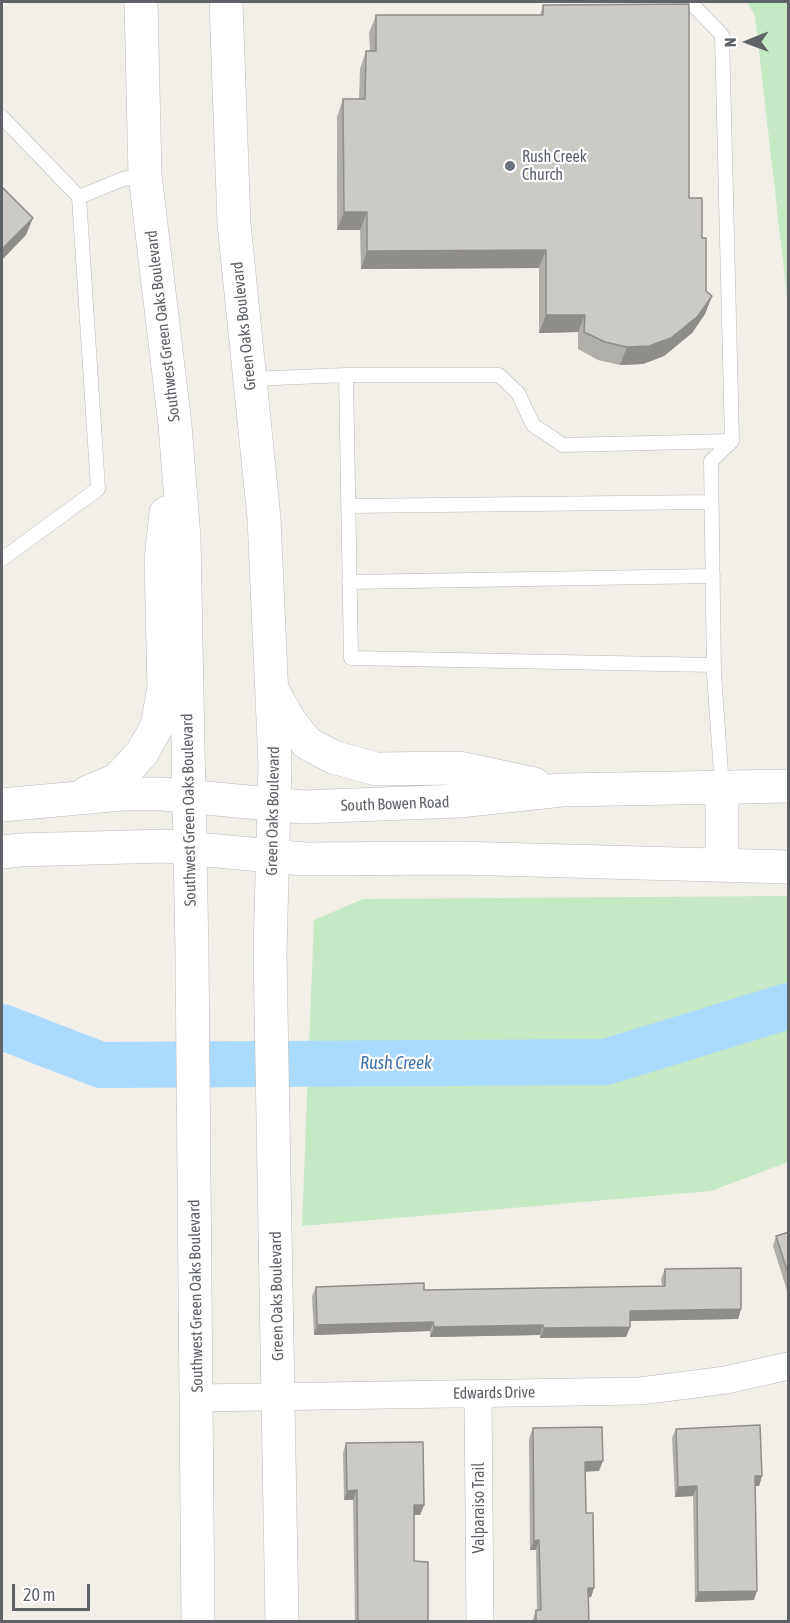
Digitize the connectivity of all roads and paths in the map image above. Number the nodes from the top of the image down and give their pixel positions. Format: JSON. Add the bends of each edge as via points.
{"nodes":[{"id":1,"x":141,"y":2,"type":"edge"},
{"id":2,"x":226,"y":2,"type":"edge"},
{"id":3,"x":690,"y":2,"type":"edge"},
{"id":4,"x":2,"y":117,"type":"edge"},
{"id":5,"x":145,"y":175,"type":"junction"},
{"id":6,"x":79,"y":197,"type":"junction"},
{"id":7,"x":346,"y":375,"type":"junction"},
{"id":8,"x":250,"y":379,"type":"junction"},
{"id":9,"x":175,"y":425,"type":"junction"},
{"id":10,"x":732,"y":441,"type":"junction"},
{"id":11,"x":711,"y":502,"type":"junction"},
{"id":12,"x":348,"y":506,"type":"junction"},
{"id":13,"x":2,"y":559,"type":"edge"},
{"id":14,"x":713,"y":576,"type":"junction"},
{"id":15,"x":350,"y":582,"type":"junction"},
{"id":16,"x":714,"y":664,"type":"junction"},
{"id":17,"x":273,"y":691,"type":"junction"},
{"id":18,"x":789,"y":786,"type":"edge"},
{"id":19,"x":722,"y":787,"type":"junction"},
{"id":20,"x":562,"y":790,"type":"junction"},
{"id":21,"x":190,"y":796,"type":"junction"},
{"id":22,"x":72,"y":799,"type":"junction"},
{"id":23,"x":2,"y":805,"type":"edge"},
{"id":24,"x":276,"y":805,"type":"junction"},
{"id":25,"x":190,"y":848,"type":"junction"},
{"id":26,"x":2,"y":852,"type":"edge"},
{"id":27,"x":273,"y":855,"type":"junction"},
{"id":28,"x":722,"y":864,"type":"junction"},
{"id":29,"x":788,"y":867,"type":"edge"},
{"id":30,"x":789,"y":1366,"type":"edge"},
{"id":31,"x":478,"y":1394,"type":"junction"},
{"id":32,"x":279,"y":1396,"type":"junction"},
{"id":33,"x":197,"y":1398,"type":"junction"},
{"id":34,"x":198,"y":1622,"type":"edge"},
{"id":35,"x":282,"y":1622,"type":"edge"},
{"id":36,"x":480,"y":1622,"type":"edge"}],
"edges":[{"from":1,"to":5,"type":"main road","name":"Southwest Green Oaks Boulevard"},
{"from":2,"to":8,"type":"main road","name":"Green Oaks Boulevard","via":[[234,224]]},
{"from":3,"to":10,"type":"lane","via":[[722,36]]},
{"from":4,"to":6,"type":"lane"},
{"from":5,"to":6,"type":"lane","via":[[123,179]]},
{"from":5,"to":9,"type":"main road","name":"Southwest Green Oaks Boulevard"},
{"from":6,"to":13,"type":"lane","via":[[98,489]]},
{"from":7,"to":8,"type":"lane"},
{"from":7,"to":10,"type":"lane","via":[[499,375],[518,393],[533,425],[563,445]]},
{"from":7,"to":12,"type":"lane"},
{"from":8,"to":17,"type":"main road","name":"Green Oaks Boulevard","via":[[264,518]]},
{"from":9,"to":21,"type":"main road","name":"Southwest Green Oaks Boulevard","via":[[184,538]]},
{"from":9,"to":22,"type":"main road","via":[[161,560],[164,688],[157,726],[142,753],[117,780]]},
{"from":10,"to":11,"type":"lane","via":[[711,461]]},
{"from":11,"to":12,"type":"lane"},
{"from":11,"to":14,"type":"lane"},
{"from":12,"to":15,"type":"lane"},
{"from":14,"to":15,"type":"lane"},
{"from":14,"to":16,"type":"lane"},
{"from":15,"to":16,"type":"lane","via":[[351,658]]},
{"from":16,"to":19,"type":"lane"},
{"from":17,"to":20,"type":"main road","via":[[307,743],[333,757],[376,769],[459,768]]},
{"from":17,"to":24,"type":"main road","name":"Green Oaks Boulevard"},
{"from":18,"to":19,"type":"main road","name":"South Bowen Road"},
{"from":19,"to":20,"type":"main road","name":"South Bowen Road"},
{"from":19,"to":28,"type":"main road"},
{"from":20,"to":24,"type":"main road","name":"South Bowen Road","via":[[459,801]]},
{"from":21,"to":22,"type":"main road","name":"South Bowen Road","via":[[142,794]]},
{"from":21,"to":24,"type":"main road","name":"South Bowen Road"},
{"from":21,"to":25,"type":"main road","name":"Southwest Green Oaks Boulevard"},
{"from":22,"to":23,"type":"main road","name":"South Bowen Road"},
{"from":24,"to":27,"type":"main road","name":"Green Oaks Boulevard"},
{"from":25,"to":26,"type":"main road"},
{"from":25,"to":27,"type":"main road"},
{"from":25,"to":33,"type":"main road","name":"Southwest Green Oaks Boulevard"},
{"from":27,"to":28,"type":"main road","via":[[304,859]]},
{"from":27,"to":32,"type":"main road","name":"Green Oaks Boulevard","via":[[270,952]]},
{"from":28,"to":29,"type":"main road"},
{"from":30,"to":31,"type":"street","name":"Edwards Drive","via":[[666,1389]]},
{"from":31,"to":32,"type":"street","name":"Edwards Drive"},
{"from":31,"to":36,"type":"street","name":"Valparaiso Trail"},
{"from":32,"to":33,"type":"street","name":"Edwards Drive"},
{"from":32,"to":35,"type":"main road","name":"Green Oaks Boulevard"},
{"from":33,"to":34,"type":"main road","name":"Southwest Green Oaks Boulevard"}]}
